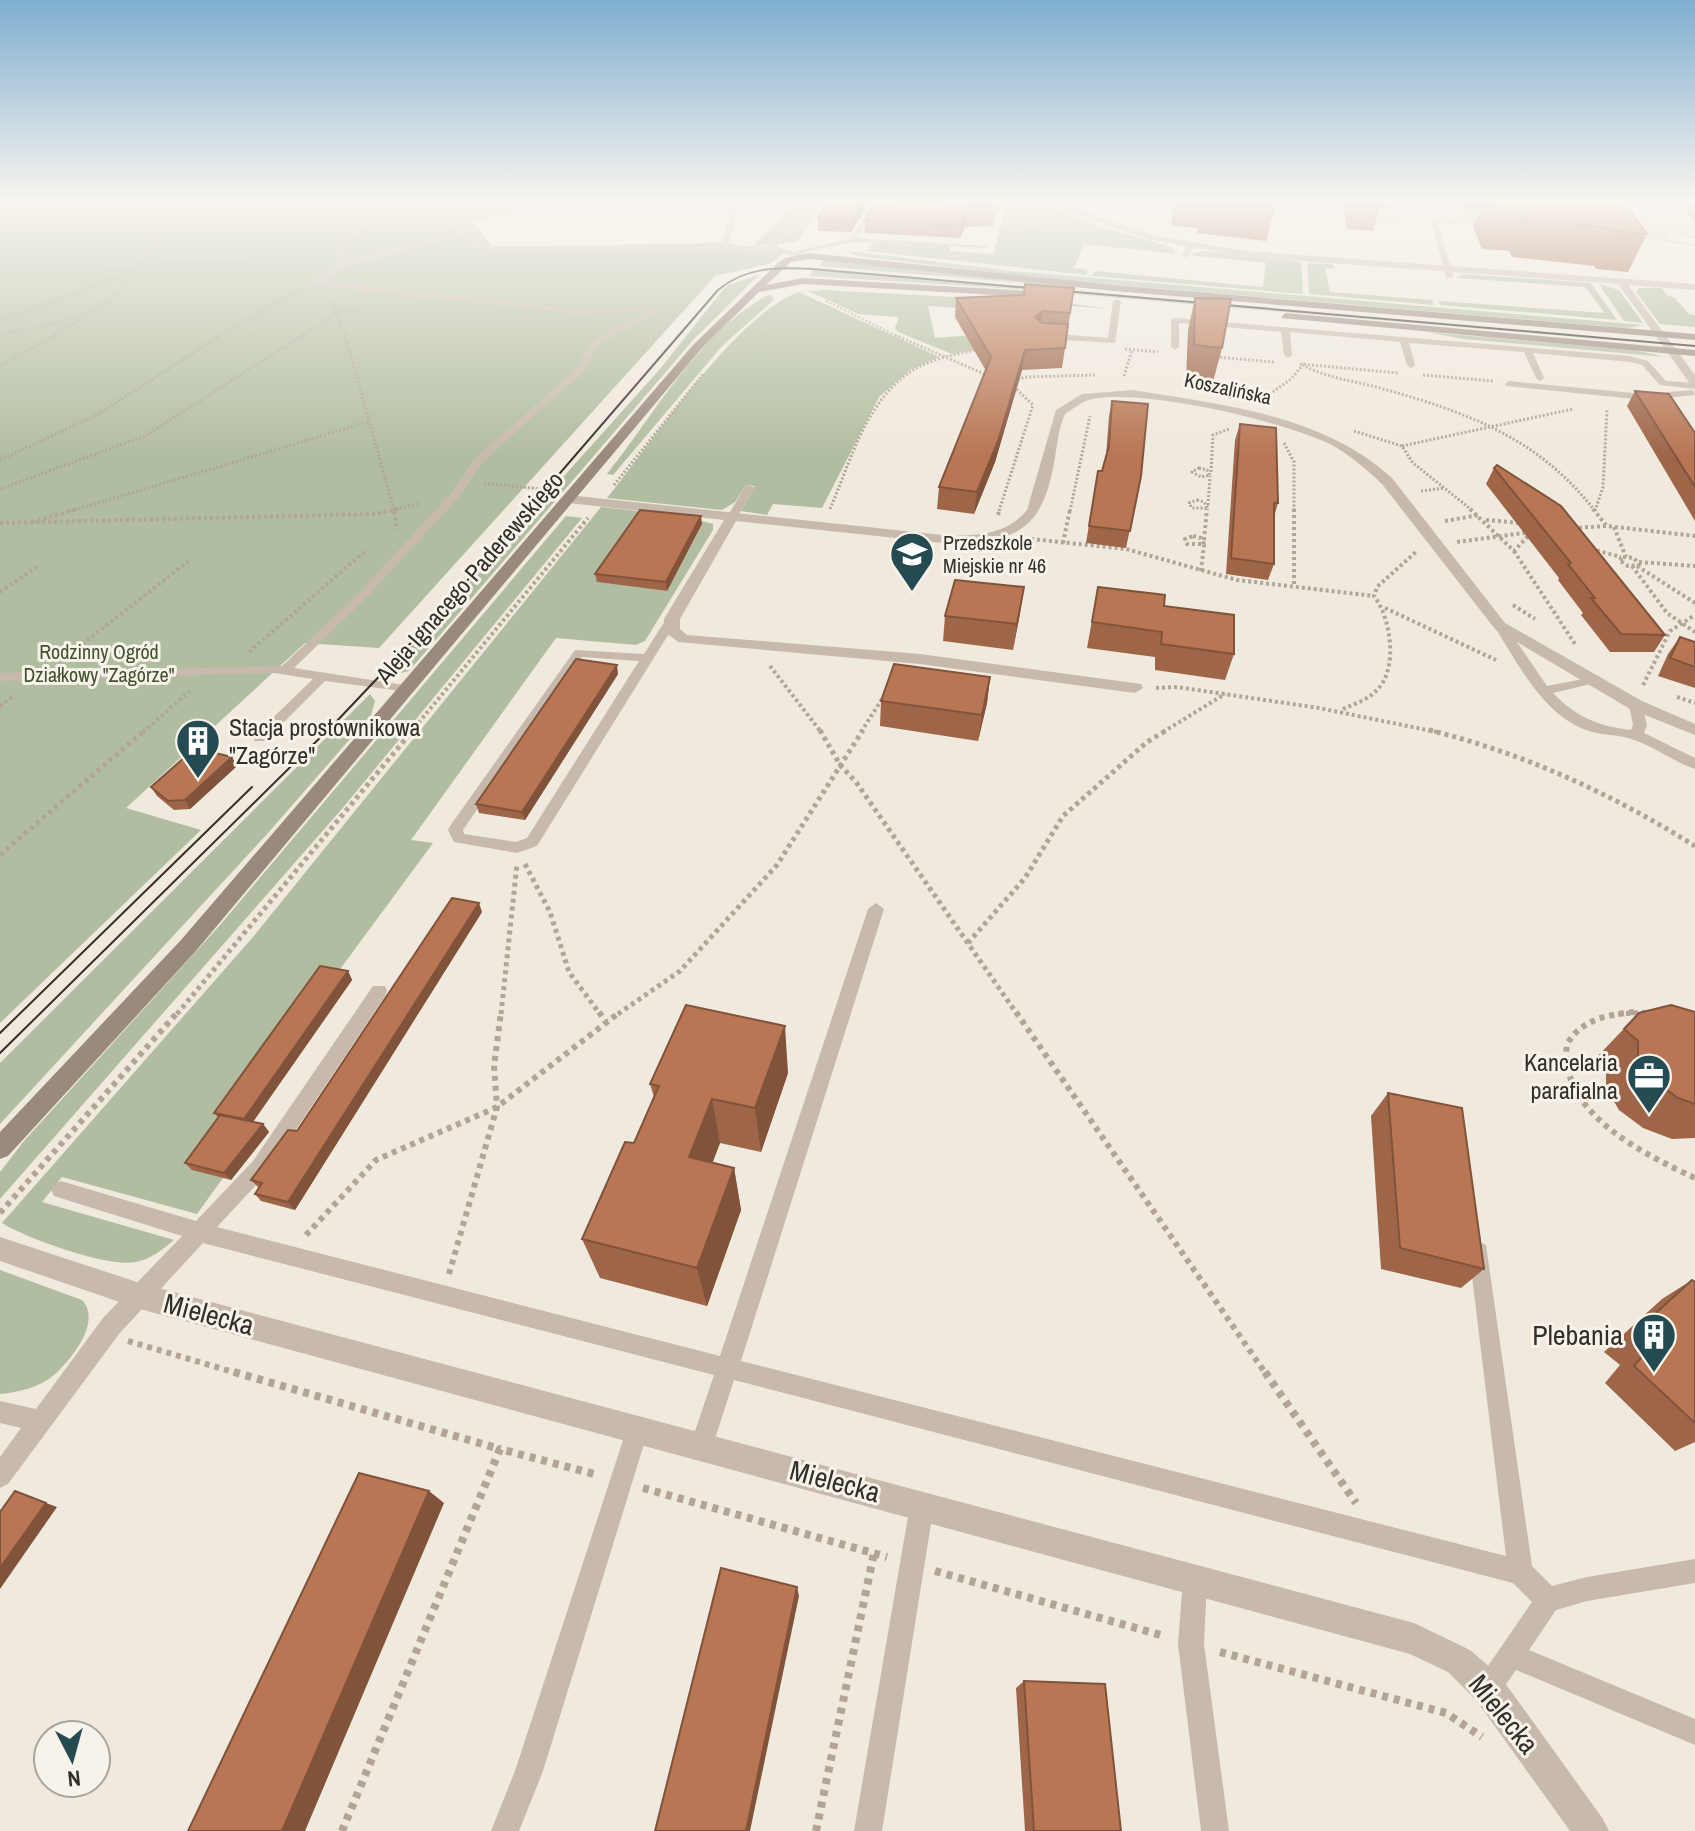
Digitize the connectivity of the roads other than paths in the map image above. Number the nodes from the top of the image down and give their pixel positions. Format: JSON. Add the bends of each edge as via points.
{"nodes":[{"id":1,"x":340,"y":285,"type":"edge"},
{"id":2,"x":759,"y":285,"type":"edge"},
{"id":3,"x":781,"y":285,"type":"edge"},
{"id":4,"x":879,"y":285,"type":"edge"},
{"id":5,"x":1098,"y":285,"type":"edge"},
{"id":6,"x":1624,"y":285,"type":"edge"},
{"id":7,"x":1667,"y":285,"type":"edge"},
{"id":8,"x":1695,"y":287,"type":"edge"},
{"id":9,"x":753,"y":291,"type":"junction"},
{"id":10,"x":1041,"y":295,"type":"edge"},
{"id":11,"x":1102,"y":300,"type":"dead end"},
{"id":12,"x":1117,"y":301,"type":"junction"},
{"id":13,"x":1131,"y":302,"type":"dead end"},
{"id":14,"x":1204,"y":309,"type":"edge"},
{"id":15,"x":1267,"y":315,"type":"dead end"},
{"id":16,"x":1204,"y":322,"type":"junction"},
{"id":17,"x":1285,"y":329,"type":"junction"},
{"id":18,"x":1661,"y":334,"type":"junction"},
{"id":19,"x":1040,"y":336,"type":"edge"},
{"id":20,"x":1695,"y":337,"type":"edge"},
{"id":21,"x":1404,"y":340,"type":"junction"},
{"id":22,"x":1175,"y":347,"type":"dead end"},
{"id":23,"x":1527,"y":350,"type":"junction"},
{"id":24,"x":1673,"y":351,"type":"junction"},
{"id":25,"x":1695,"y":353,"type":"edge"},
{"id":26,"x":1288,"y":355,"type":"dead end"},
{"id":27,"x":1411,"y":365,"type":"dead end"},
{"id":28,"x":1540,"y":378,"type":"dead end"},
{"id":29,"x":1509,"y":384,"type":"dead end"},
{"id":30,"x":1695,"y":384,"type":"edge"},
{"id":31,"x":1695,"y":393,"type":"edge"},
{"id":32,"x":750,"y":487,"type":"dead end"},
{"id":33,"x":563,"y":505,"type":"junction"},
{"id":34,"x":732,"y":517,"type":"junction"},
{"id":35,"x":672,"y":619,"type":"junction"},
{"id":36,"x":1500,"y":626,"type":"junction"},
{"id":37,"x":647,"y":658,"type":"junction"},
{"id":38,"x":285,"y":670,"type":"junction"},
{"id":39,"x":323,"y":676,"type":"junction"},
{"id":40,"x":0,"y":677,"type":"edge"},
{"id":41,"x":1594,"y":679,"type":"junction"},
{"id":42,"x":1135,"y":688,"type":"road end"},
{"id":43,"x":404,"y":689,"type":"junction"},
{"id":44,"x":1547,"y":690,"type":"junction"},
{"id":45,"x":1636,"y":705,"type":"junction"},
{"id":46,"x":1695,"y":730,"type":"edge"},
{"id":47,"x":1636,"y":735,"type":"junction"},
{"id":48,"x":260,"y":738,"type":"dead end"},
{"id":49,"x":1695,"y":764,"type":"edge"},
{"id":50,"x":876,"y":909,"type":"dead end"},
{"id":51,"x":379,"y":991,"type":"dead end"},
{"id":52,"x":0,"y":1148,"type":"edge"},
{"id":53,"x":61,"y":1190,"type":"dead end"},
{"id":54,"x":199,"y":1232,"type":"junction"},
{"id":55,"x":1477,"y":1232,"type":"edge"},
{"id":56,"x":0,"y":1249,"type":"edge"},
{"id":57,"x":140,"y":1296,"type":"junction"},
{"id":58,"x":730,"y":1367,"type":"junction"},
{"id":59,"x":0,"y":1412,"type":"edge"},
{"id":60,"x":39,"y":1421,"type":"junction"},
{"id":61,"x":638,"y":1428,"type":"junction"},
{"id":62,"x":702,"y":1446,"type":"junction"},
{"id":63,"x":0,"y":1476,"type":"edge"},
{"id":64,"x":922,"y":1505,"type":"junction"},
{"id":65,"x":1695,"y":1571,"type":"edge"},
{"id":66,"x":1520,"y":1572,"type":"junction"},
{"id":67,"x":1195,"y":1580,"type":"junction"},
{"id":68,"x":1548,"y":1600,"type":"junction"},
{"id":69,"x":1511,"y":1655,"type":"junction"},
{"id":70,"x":1488,"y":1688,"type":"junction"},
{"id":71,"x":1695,"y":1732,"type":"edge"},
{"id":72,"x":505,"y":1831,"type":"edge"},
{"id":73,"x":868,"y":1831,"type":"edge"},
{"id":74,"x":1215,"y":1831,"type":"edge"},
{"id":75,"x":1591,"y":1831,"type":"edge"}],
"edges":[{"from":1,"to":38,"type":"lane","via":[[576,311],[661,309],[591,347],[581,369],[478,461],[455,495]]},
{"from":2,"to":9,"type":"street","name":"Aleja Ignacego Paderewskiego"},
{"from":3,"to":9,"type":"street"},
{"from":4,"to":10,"type":"street"},
{"from":5,"to":18,"type":"street"},
{"from":6,"to":18,"type":"street"},
{"from":7,"to":8,"type":"street"},
{"from":9,"to":33,"type":"street","name":"Aleja Ignacego Paderewskiego","via":[[697,347]]},
{"from":11,"to":12,"type":"street"},
{"from":12,"to":13,"type":"street"},
{"from":12,"to":19,"type":"lane","via":[[1112,341]]},
{"from":14,"to":16,"type":"lane"},
{"from":15,"to":24,"type":"street"},
{"from":16,"to":17,"type":"lane"},
{"from":16,"to":22,"type":"lane","via":[[1175,320]]},
{"from":17,"to":21,"type":"lane"},
{"from":17,"to":26,"type":"lane"},
{"from":18,"to":20,"type":"street"},
{"from":18,"to":24,"type":"street"},
{"from":21,"to":23,"type":"lane"},
{"from":21,"to":27,"type":"lane"},
{"from":23,"to":28,"type":"lane"},
{"from":23,"to":30,"type":"lane","via":[[1639,360],[1663,383]]},
{"from":24,"to":25,"type":"street"},
{"from":24,"to":30,"type":"street"},
{"from":29,"to":31,"type":"lane","via":[[1614,396]]},
{"from":32,"to":34,"type":"lane"},
{"from":33,"to":34,"type":"street","name":"Koszalińska","via":[[600,502]]},
{"from":33,"to":43,"type":"street","name":"Aleja Ignacego Paderewskiego"},
{"from":34,"to":35,"type":"street"},
{"from":34,"to":36,"type":"street","name":"Koszalińska","via":[[952,540],[1013,533],[1037,508],[1060,412],[1086,396],[1133,393],[1257,415],[1333,441],[1387,481]]},
{"from":35,"to":37,"type":"lane"},
{"from":35,"to":42,"type":"street","via":[[672,631],[683,639],[897,657]]},
{"from":36,"to":41,"type":"street","name":"Koszalińska"},
{"from":36,"to":44,"type":"lane"},
{"from":37,"to":37,"type":"lane","via":[[532,842],[517,848],[459,838],[455,830],[579,653]]},
{"from":38,"to":39,"type":"lane"},
{"from":38,"to":40,"type":"lane"},
{"from":39,"to":43,"type":"lane"},
{"from":39,"to":48,"type":"lane"},
{"from":41,"to":44,"type":"lane"},
{"from":41,"to":45,"type":"street","name":"Koszalińska"},
{"from":43,"to":52,"type":"street","name":"Aleja Ignacego Paderewskiego","via":[[188,946]]},
{"from":44,"to":47,"type":"lane","via":[[1585,725]]},
{"from":45,"to":46,"type":"street","name":"Koszalińska"},
{"from":45,"to":47,"type":"lane"},
{"from":47,"to":49,"type":"lane"},
{"from":50,"to":58,"type":"lane"},
{"from":51,"to":54,"type":"lane","via":[[260,1167]]},
{"from":53,"to":54,"type":"lane"},
{"from":54,"to":57,"type":"lane"},
{"from":54,"to":58,"type":"lane"},
{"from":55,"to":66,"type":"lane"},
{"from":56,"to":57,"type":"street","name":"Mielecka"},
{"from":57,"to":60,"type":"lane","via":[[104,1334]]},
{"from":57,"to":61,"type":"street","name":"Mielecka"},
{"from":58,"to":62,"type":"lane"},
{"from":58,"to":66,"type":"lane"},
{"from":59,"to":60,"type":"lane"},
{"from":60,"to":63,"type":"lane"},
{"from":61,"to":62,"type":"street","name":"Mielecka"},
{"from":61,"to":72,"type":"lane"},
{"from":62,"to":64,"type":"street","name":"Mielecka"},
{"from":64,"to":67,"type":"street","name":"Mielecka"},
{"from":64,"to":73,"type":"lane"},
{"from":65,"to":68,"type":"lane"},
{"from":66,"to":68,"type":"lane"},
{"from":67,"to":70,"type":"street","name":"Mielecka","via":[[1414,1639],[1459,1661]]},
{"from":67,"to":74,"type":"lane","via":[[1191,1644]]},
{"from":68,"to":69,"type":"lane"},
{"from":69,"to":70,"type":"lane"},
{"from":69,"to":71,"type":"lane"},
{"from":70,"to":75,"type":"street","name":"Mielecka"}]}
